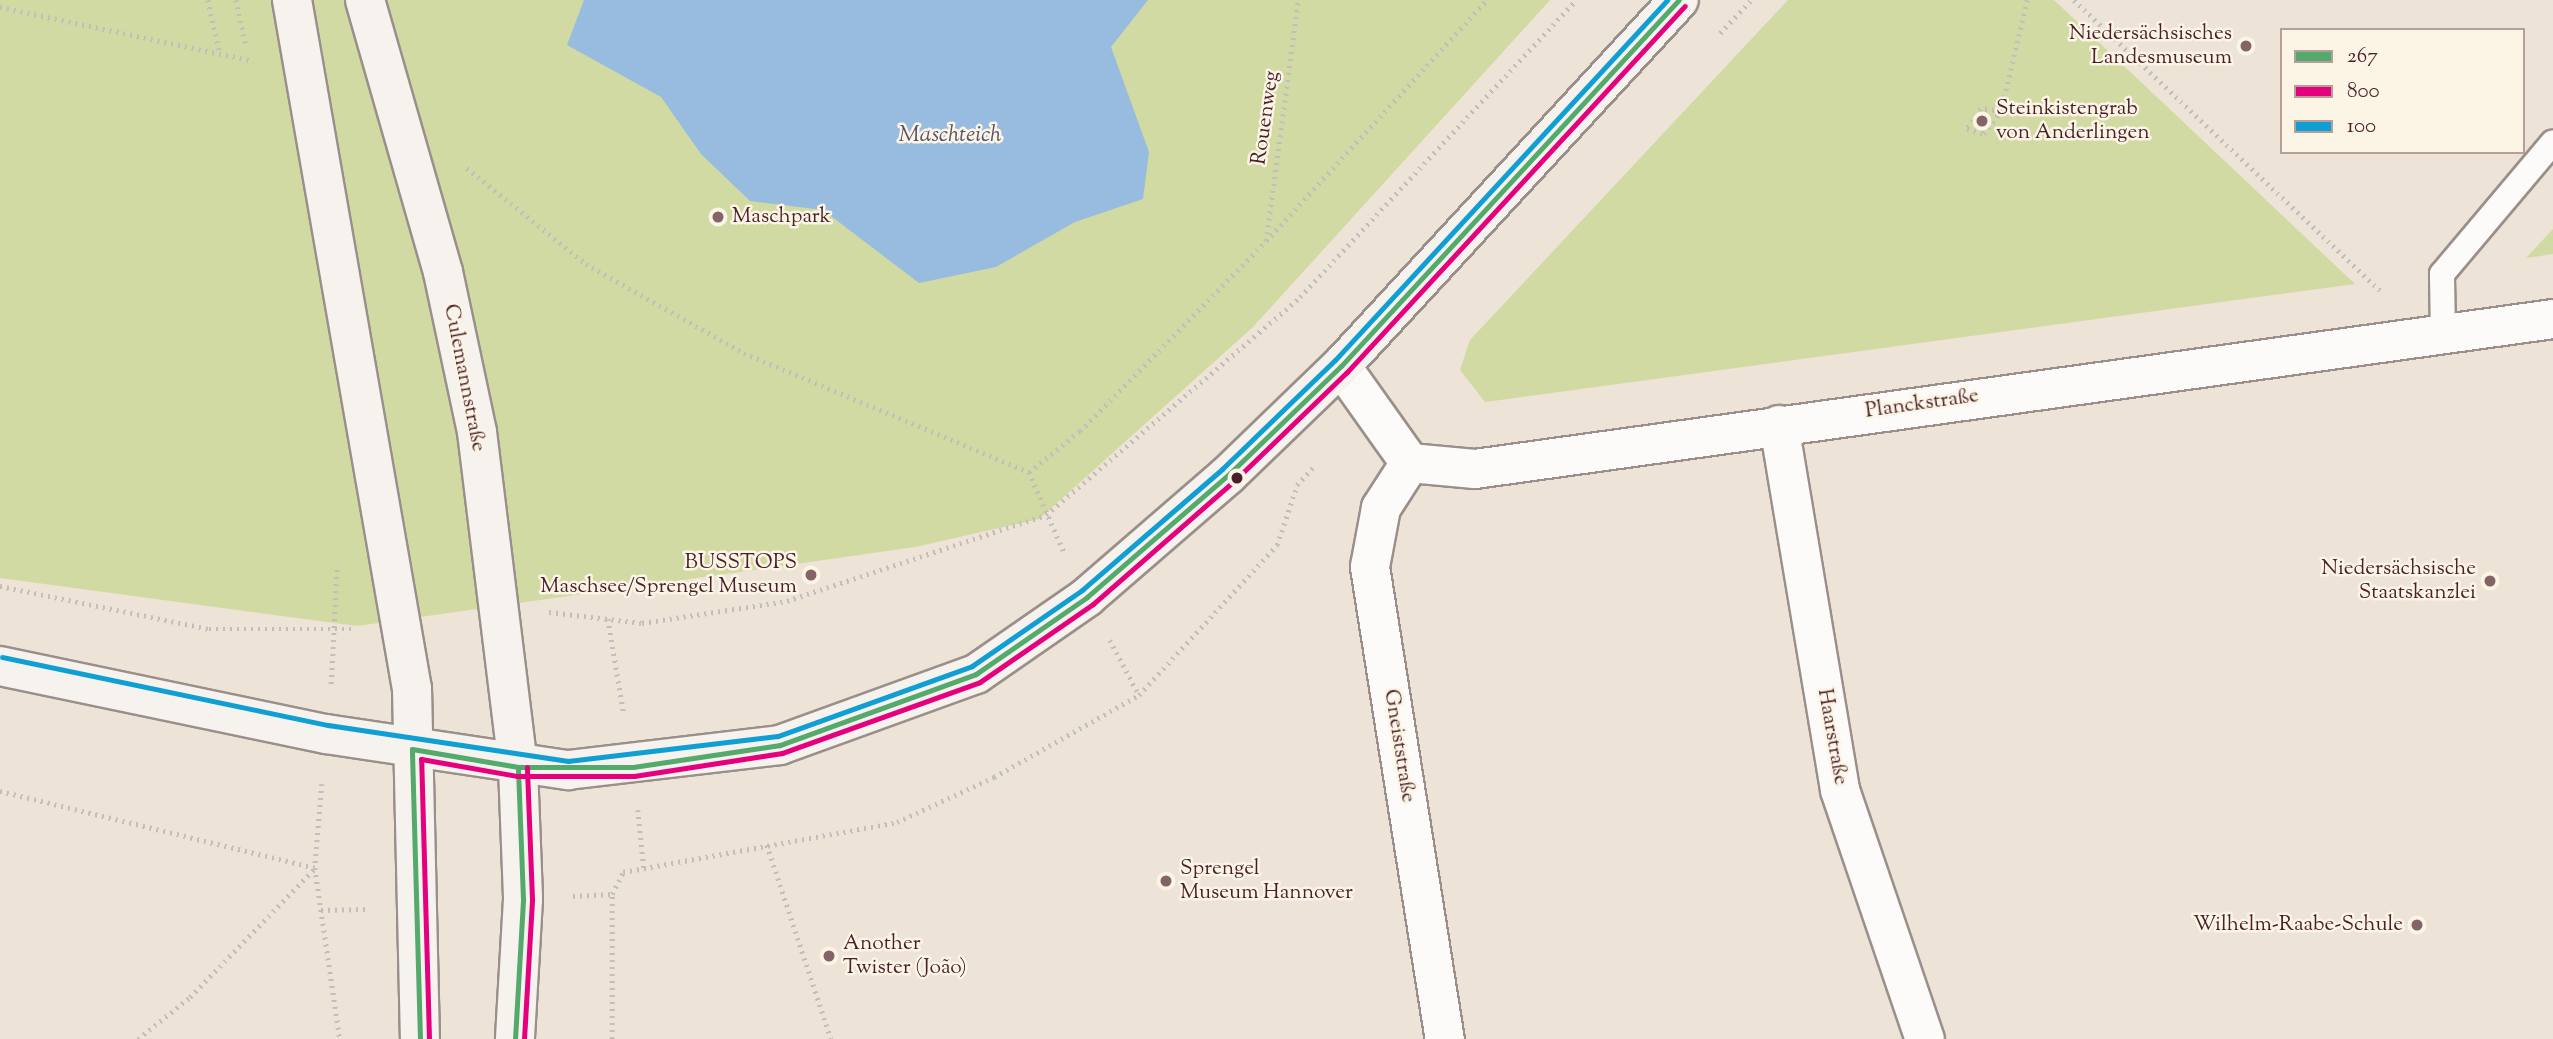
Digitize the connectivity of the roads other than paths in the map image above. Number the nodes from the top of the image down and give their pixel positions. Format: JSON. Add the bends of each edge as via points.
{"nodes":[{"id":1,"x":292,"y":0,"type":"edge"},
{"id":2,"x":365,"y":0,"type":"edge"},
{"id":3,"x":1679,"y":0,"type":"edge"},
{"id":4,"x":2553,"y":142,"type":"edge"},
{"id":5,"x":2553,"y":319,"type":"edge"},
{"id":6,"x":2443,"y":334,"type":"junction"},
{"id":7,"x":1341,"y":366,"type":"junction"},
{"id":8,"x":1779,"y":425,"type":"junction"},
{"id":9,"x":1410,"y":463,"type":"junction"},
{"id":10,"x":0,"y":666,"type":"edge"},
{"id":11,"x":412,"y":749,"type":"junction"},
{"id":12,"x":518,"y":767,"type":"junction"},
{"id":13,"x":420,"y":1039,"type":"edge"},
{"id":14,"x":515,"y":1039,"type":"edge"},
{"id":15,"x":1445,"y":1039,"type":"edge"},
{"id":16,"x":1925,"y":1039,"type":"edge"}],
"edges":[{"from":1,"to":11,"type":"street","via":[[404,626]]},
{"from":2,"to":12,"type":"street","name":"Culemannstraße","via":[[443,272],[477,432]]},
{"from":3,"to":7,"type":"street"},
{"from":4,"to":6,"type":"lane","via":[[2442,274]]},
{"from":5,"to":6,"type":"street","name":"Planckstraße"},
{"from":6,"to":8,"type":"street","name":"Planckstraße"},
{"from":7,"to":9,"type":"street","via":[[1367,405],[1393,430]]},
{"from":7,"to":12,"type":"street","via":[[1087,597],[976,674],[780,745],[633,767]]},
{"from":8,"to":9,"type":"street","name":"Planckstraße","via":[[1475,468]]},
{"from":8,"to":16,"type":"street","name":"Haarstraße","via":[[1840,790]]},
{"from":9,"to":15,"type":"street","name":"Gneiststraße","via":[[1381,508],[1370,567]]},
{"from":10,"to":11,"type":"street"},
{"from":11,"to":12,"type":"street"},
{"from":11,"to":13,"type":"street"},
{"from":12,"to":14,"type":"street","name":"Culemannstraße","via":[[523,900]]}]}
